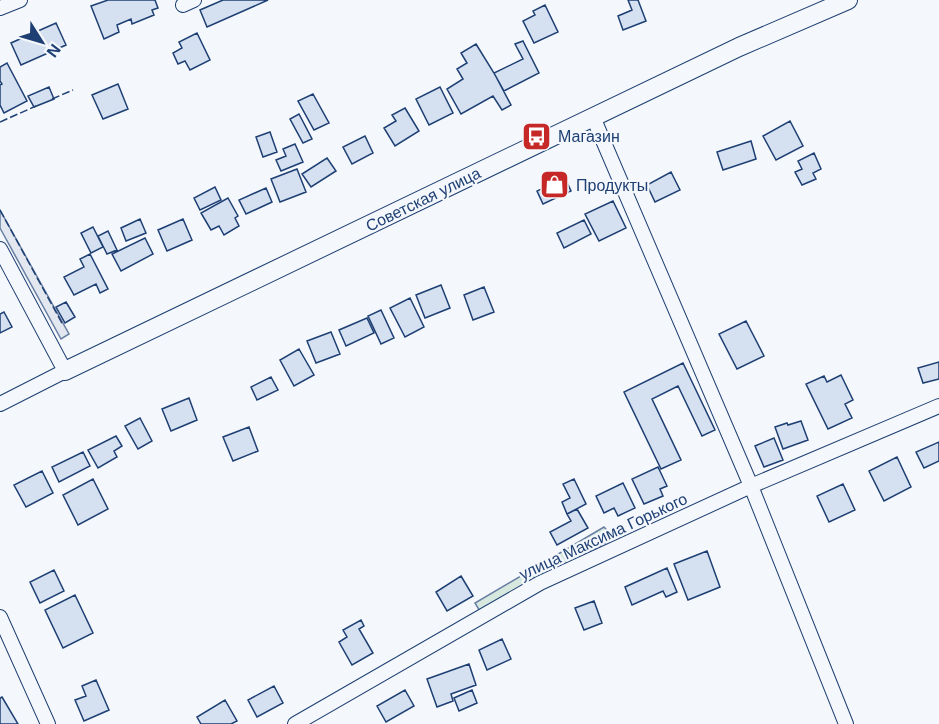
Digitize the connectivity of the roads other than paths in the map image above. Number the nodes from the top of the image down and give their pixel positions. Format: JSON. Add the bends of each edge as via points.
{"nodes":[{"id":1,"x":20,"y":0,"type":"edge"},
{"id":2,"x":848,"y":0,"type":"edge"},
{"id":3,"x":0,"y":8,"type":"edge"},
{"id":4,"x":593,"y":117,"type":"junction"},
{"id":5,"x":0,"y":249,"type":"edge"},
{"id":6,"x":64,"y":371,"type":"junction"},
{"id":7,"x":0,"y":404,"type":"edge"},
{"id":8,"x":939,"y":406,"type":"edge"},
{"id":9,"x":751,"y":486,"type":"junction"},
{"id":10,"x":0,"y":617,"type":"edge"},
{"id":11,"x":48,"y":724,"type":"edge"},
{"id":12,"x":296,"y":724,"type":"edge"},
{"id":13,"x":846,"y":724,"type":"edge"}],
"edges":[{"from":1,"to":3,"type":"street"},
{"from":2,"to":4,"type":"street","name":"Советская улица","via":[[740,46]]},
{"from":4,"to":6,"type":"street","name":"Советская улица"},
{"from":4,"to":9,"type":"street"},
{"from":5,"to":6,"type":"street"},
{"from":6,"to":7,"type":"street","name":"Советская улица"},
{"from":8,"to":9,"type":"street","name":"улица Максима Горького"},
{"from":9,"to":12,"type":"street","name":"улица Максима Горького","via":[[540,583]]},
{"from":9,"to":13,"type":"street"},
{"from":10,"to":11,"type":"street"}]}
